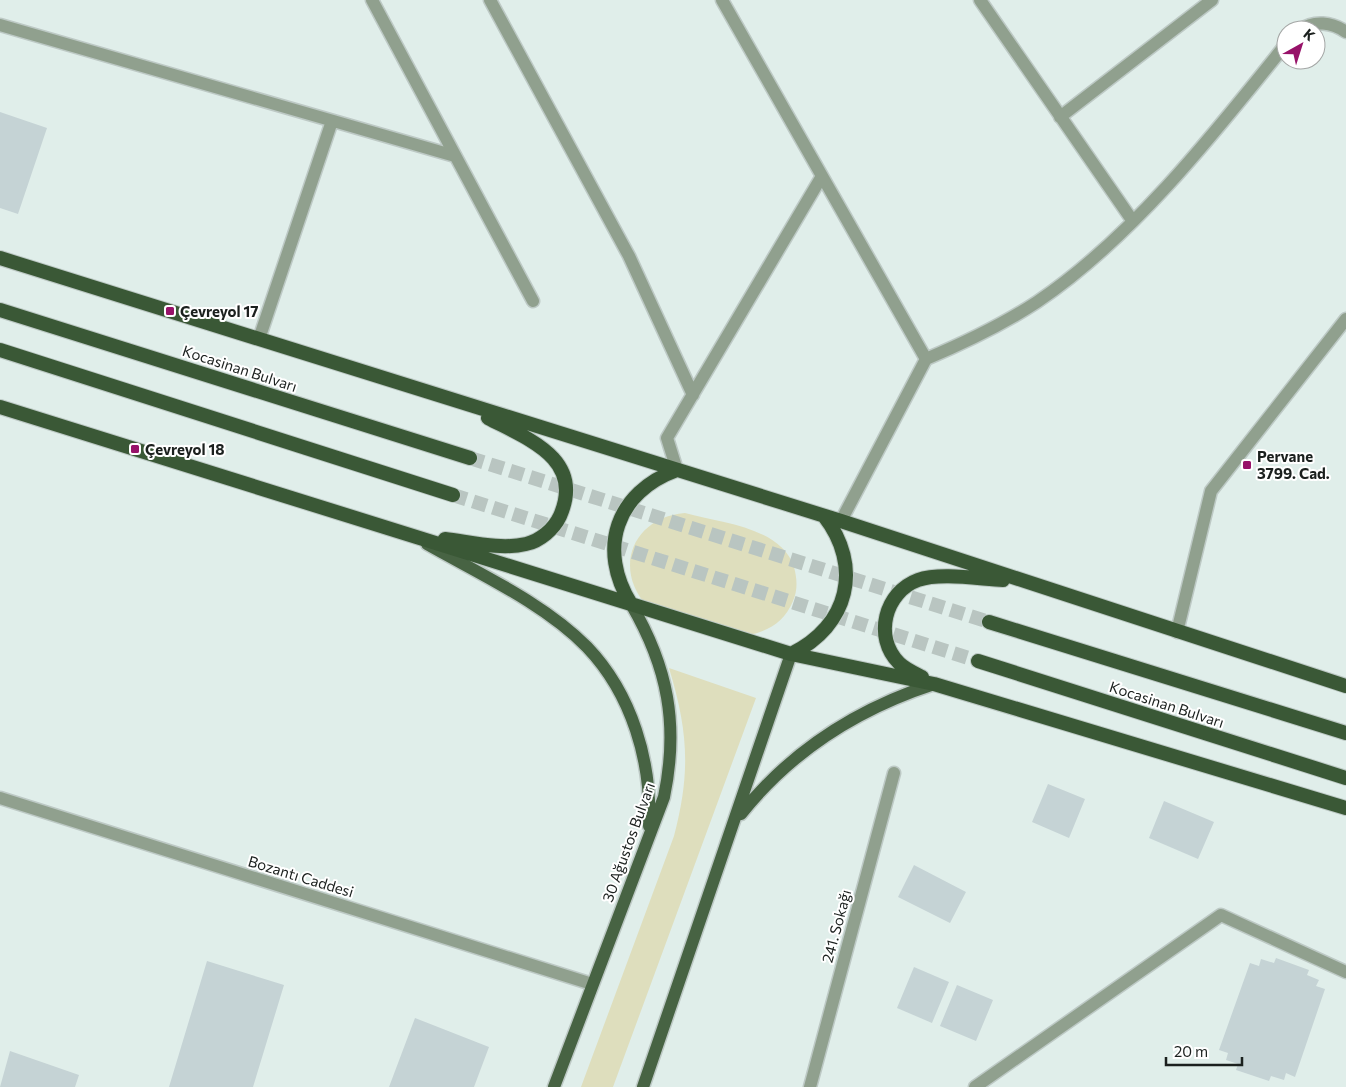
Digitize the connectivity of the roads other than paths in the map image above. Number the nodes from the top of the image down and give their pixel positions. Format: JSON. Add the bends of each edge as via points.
{"nodes":[{"id":1,"x":372,"y":0,"type":"edge"},
{"id":2,"x":490,"y":0,"type":"edge"},
{"id":3,"x":722,"y":0,"type":"edge"},
{"id":4,"x":980,"y":0,"type":"edge"},
{"id":5,"x":1212,"y":0,"type":"edge"},
{"id":6,"x":1326,"y":23,"type":"edge"},
{"id":7,"x":0,"y":25,"type":"edge"},
{"id":8,"x":1346,"y":32,"type":"edge"},
{"id":9,"x":1276,"y":56,"type":"edge"},
{"id":10,"x":1060,"y":117,"type":"junction"},
{"id":11,"x":332,"y":121,"type":"junction"},
{"id":12,"x":455,"y":156,"type":"junction"},
{"id":13,"x":822,"y":176,"type":"junction"},
{"id":14,"x":1132,"y":220,"type":"junction"},
{"id":15,"x":0,"y":258,"type":"edge"},
{"id":16,"x":533,"y":301,"type":"dead end"},
{"id":17,"x":0,"y":310,"type":"edge"},
{"id":18,"x":1346,"y":319,"type":"edge"},
{"id":19,"x":259,"y":339,"type":"junction"},
{"id":20,"x":0,"y":350,"type":"edge"},
{"id":21,"x":926,"y":359,"type":"junction"},
{"id":22,"x":693,"y":395,"type":"junction"},
{"id":23,"x":459,"y":402,"type":"junction"},
{"id":24,"x":0,"y":407,"type":"edge"},
{"id":25,"x":470,"y":458,"type":"tunnel mouth"},
{"id":26,"x":677,"y":470,"type":"junction"},
{"id":27,"x":453,"y":495,"type":"tunnel mouth"},
{"id":28,"x":824,"y":516,"type":"junction"},
{"id":29,"x":841,"y":521,"type":"junction"},
{"id":30,"x":414,"y":536,"type":"junction"},
{"id":31,"x":1019,"y":580,"type":"junction"},
{"id":32,"x":631,"y":604,"type":"junction"},
{"id":33,"x":989,"y":622,"type":"tunnel mouth"},
{"id":34,"x":1177,"y":632,"type":"junction"},
{"id":35,"x":791,"y":654,"type":"junction"},
{"id":36,"x":978,"y":660,"type":"tunnel mouth"},
{"id":37,"x":934,"y":684,"type":"junction"},
{"id":38,"x":1346,"y":686,"type":"edge"},
{"id":39,"x":1346,"y":733,"type":"edge"},
{"id":40,"x":894,"y":773,"type":"dead end"},
{"id":41,"x":1346,"y":778,"type":"edge"},
{"id":42,"x":0,"y":798,"type":"edge"},
{"id":43,"x":1346,"y":808,"type":"edge"},
{"id":44,"x":735,"y":822,"type":"junction"},
{"id":45,"x":648,"y":836,"type":"junction"},
{"id":46,"x":1346,"y":972,"type":"edge"},
{"id":47,"x":592,"y":984,"type":"junction"},
{"id":48,"x":554,"y":1087,"type":"edge"},
{"id":49,"x":643,"y":1087,"type":"edge"},
{"id":50,"x":810,"y":1087,"type":"edge"},
{"id":51,"x":975,"y":1087,"type":"edge"}],
"edges":[{"from":1,"to":12,"type":"street"},
{"from":2,"to":22,"type":"street","via":[[629,256]]},
{"from":3,"to":13,"type":"street"},
{"from":4,"to":10,"type":"street"},
{"from":5,"to":10,"type":"street"},
{"from":6,"to":8,"type":"street"},
{"from":7,"to":11,"type":"street"},
{"from":9,"to":14,"type":"street","via":[[1196,153]]},
{"from":10,"to":14,"type":"street"},
{"from":11,"to":12,"type":"street"},
{"from":11,"to":19,"type":"street"},
{"from":12,"to":16,"type":"street"},
{"from":13,"to":21,"type":"street"},
{"from":13,"to":22,"type":"street"},
{"from":14,"to":21,"type":"street","via":[[1066,281],[1037,302],[977,336]]},
{"from":15,"to":19,"type":"highway"},
{"from":17,"to":25,"type":"highway","name":"Kocasinan Bulvarı"},
{"from":18,"to":34,"type":"street","via":[[1211,491]]},
{"from":19,"to":23,"type":"highway"},
{"from":20,"to":27,"type":"highway"},
{"from":21,"to":29,"type":"street"},
{"from":22,"to":26,"type":"street","via":[[667,438]]},
{"from":23,"to":26,"type":"highway"},
{"from":23,"to":30,"type":"highway","via":[[550,454],[564,478],[564,507],[550,530],[528,544],[514,546]]},
{"from":24,"to":30,"type":"highway"},
{"from":26,"to":28,"type":"highway"},
{"from":26,"to":32,"type":"highway","via":[[647,484],[625,509],[618,525],[613,558],[622,590]]},
{"from":28,"to":29,"type":"highway"},
{"from":28,"to":35,"type":"highway","via":[[834,529],[846,560],[844,594],[838,610],[824,630]]},
{"from":29,"to":31,"type":"highway"},
{"from":30,"to":32,"type":"highway"},
{"from":30,"to":45,"type":"main road","via":[[540,610],[586,647],[602,665],[626,706],[643,754],[650,808]]},
{"from":31,"to":34,"type":"highway"},
{"from":31,"to":37,"type":"highway","via":[[931,577],[908,584],[892,601],[885,625],[891,652],[910,671]]},
{"from":32,"to":35,"type":"highway"},
{"from":32,"to":45,"type":"main road","name":"30 Ağustos Bulvarı","via":[[645,627],[664,677],[671,726],[668,782]]},
{"from":33,"to":39,"type":"highway","name":"Kocasinan Bulvarı"},
{"from":34,"to":38,"type":"highway"},
{"from":35,"to":37,"type":"highway"},
{"from":35,"to":44,"type":"main road"},
{"from":36,"to":41,"type":"highway","name":"Kocasinan Bulvarı"},
{"from":37,"to":43,"type":"highway"},
{"from":37,"to":44,"type":"main road","via":[[873,707],[816,740],[772,778]]},
{"from":40,"to":50,"type":"street","name":"241. Sokağı"},
{"from":42,"to":47,"type":"street","name":"Bozantı Caddesi"},
{"from":44,"to":49,"type":"main road"},
{"from":45,"to":47,"type":"main road","name":"30 Ağustos Bulvarı"},
{"from":46,"to":51,"type":"street","via":[[1221,915]]},
{"from":47,"to":48,"type":"main road","name":"30 Ağustos Bulvarı"}]}
